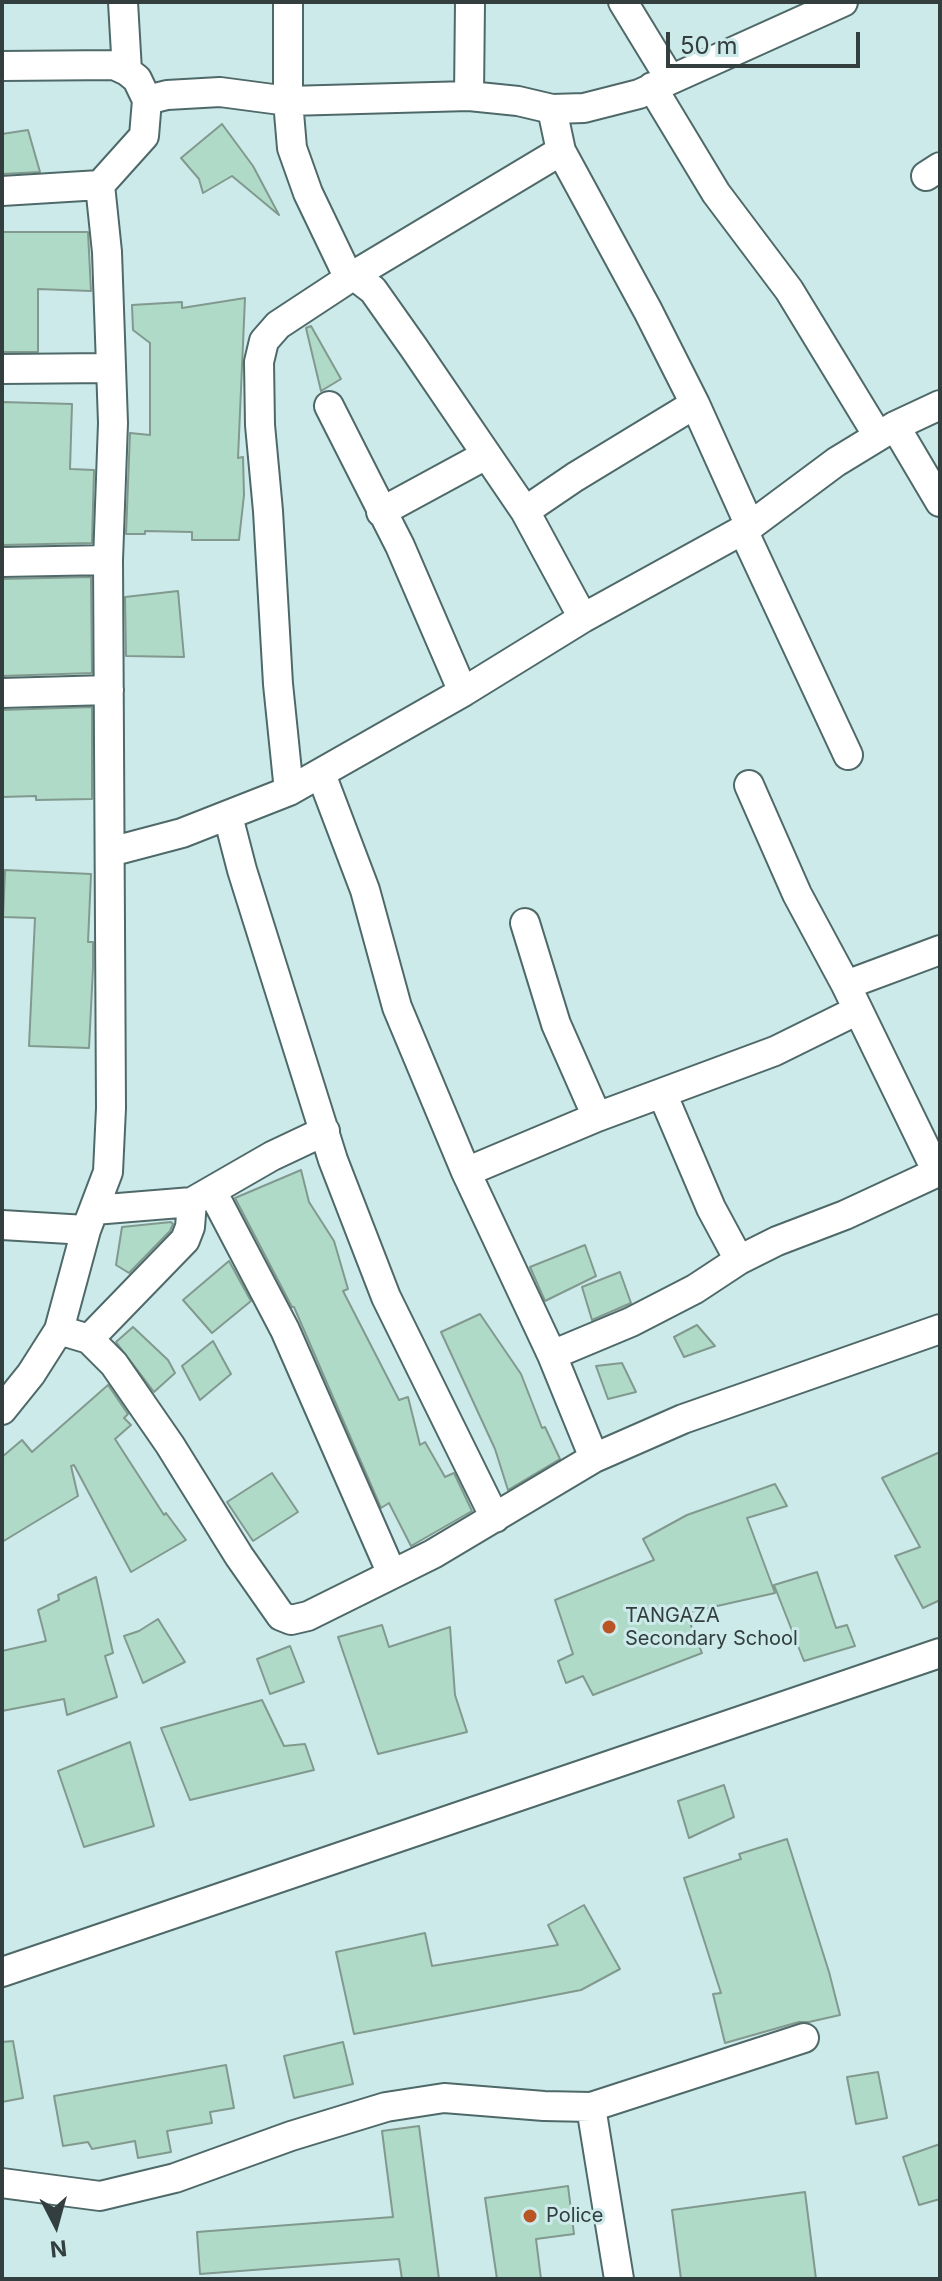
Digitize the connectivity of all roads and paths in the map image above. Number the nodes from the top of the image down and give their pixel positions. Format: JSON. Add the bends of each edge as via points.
{"nodes":[{"id":1,"x":123,"y":2,"type":"edge"},
{"id":2,"x":288,"y":2,"type":"edge"},
{"id":3,"x":470,"y":2,"type":"edge"},
{"id":4,"x":843,"y":2,"type":"edge"},
{"id":5,"x":626,"y":3,"type":"edge"},
{"id":6,"x":2,"y":66,"type":"edge"},
{"id":7,"x":127,"y":71,"type":"junction"},
{"id":8,"x":661,"y":83,"type":"junction"},
{"id":9,"x":469,"y":96,"type":"junction"},
{"id":10,"x":147,"y":100,"type":"junction"},
{"id":11,"x":288,"y":101,"type":"junction"},
{"id":12,"x":552,"y":109,"type":"junction"},
{"id":13,"x":561,"y":151,"type":"junction"},
{"id":14,"x":100,"y":185,"type":"junction"},
{"id":15,"x":2,"y":191,"type":"edge"},
{"id":16,"x":354,"y":275,"type":"junction"},
{"id":17,"x":109,"y":368,"type":"junction"},
{"id":18,"x":2,"y":369,"type":"edge"},
{"id":19,"x":695,"y":404,"type":"junction"},
{"id":20,"x":940,"y":405,"type":"edge"},
{"id":21,"x":329,"y":406,"type":"dead end"},
{"id":22,"x":887,"y":431,"type":"junction"},
{"id":23,"x":486,"y":455,"type":"junction"},
{"id":24,"x":940,"y":502,"type":"edge"},
{"id":25,"x":525,"y":511,"type":"junction"},
{"id":26,"x":381,"y":512,"type":"junction"},
{"id":27,"x":746,"y":528,"type":"junction"},
{"id":28,"x":108,"y":560,"type":"junction"},
{"id":29,"x":2,"y":562,"type":"edge"},
{"id":30,"x":583,"y":618,"type":"junction"},
{"id":31,"x":109,"y":690,"type":"junction"},
{"id":32,"x":463,"y":692,"type":"junction"},
{"id":33,"x":2,"y":693,"type":"edge"},
{"id":34,"x":848,"y":755,"type":"dead end"},
{"id":35,"x":321,"y":774,"type":"junction"},
{"id":36,"x":749,"y":785,"type":"dead end"},
{"id":37,"x":289,"y":791,"type":"junction"},
{"id":38,"x":228,"y":816,"type":"junction"},
{"id":39,"x":110,"y":852,"type":"junction"},
{"id":40,"x":525,"y":923,"type":"dead end"},
{"id":41,"x":940,"y":950,"type":"edge"},
{"id":42,"x":852,"y":998,"type":"junction"},
{"id":43,"x":662,"y":1093,"type":"junction"},
{"id":44,"x":597,"y":1117,"type":"junction"},
{"id":45,"x":325,"y":1131,"type":"junction"},
{"id":46,"x":939,"y":1171,"type":"edge"},
{"id":47,"x":466,"y":1172,"type":"junction"},
{"id":48,"x":202,"y":1196,"type":"junction"},
{"id":49,"x":90,"y":1220,"type":"junction"},
{"id":50,"x":2,"y":1225,"type":"edge"},
{"id":51,"x":739,"y":1260,"type":"junction"},
{"id":52,"x":940,"y":1329,"type":"edge"},
{"id":53,"x":59,"y":1330,"type":"junction"},
{"id":54,"x":89,"y":1339,"type":"junction"},
{"id":55,"x":552,"y":1355,"type":"junction"},
{"id":56,"x":2,"y":1410,"type":"edge"},
{"id":57,"x":594,"y":1458,"type":"junction"},
{"id":58,"x":495,"y":1518,"type":"junction"},
{"id":59,"x":392,"y":1574,"type":"junction"},
{"id":60,"x":940,"y":1653,"type":"edge"},
{"id":61,"x":2,"y":1972,"type":"edge"},
{"id":62,"x":804,"y":2038,"type":"dead end"},
{"id":63,"x":591,"y":2107,"type":"junction"},
{"id":64,"x":2,"y":2183,"type":"edge"},
{"id":65,"x":619,"y":2279,"type":"edge"}],
"edges":[{"from":1,"to":7,"type":"street"},
{"from":2,"to":11,"type":"street"},
{"from":3,"to":9,"type":"street"},
{"from":4,"to":8,"type":"street"},
{"from":5,"to":8,"type":"street"},
{"from":6,"to":7,"type":"street","via":[[114,65]]},
{"from":7,"to":10,"type":"street"},
{"from":8,"to":12,"type":"street","via":[[584,108]]},
{"from":8,"to":22,"type":"street","via":[[716,193]]},
{"from":9,"to":11,"type":"street"},
{"from":9,"to":12,"type":"street"},
{"from":10,"to":11,"type":"street","via":[[220,92]]},
{"from":10,"to":14,"type":"street","via":[[144,136]]},
{"from":11,"to":16,"type":"street","via":[[292,148],[308,193],[344,268]]},
{"from":12,"to":13,"type":"street"},
{"from":13,"to":16,"type":"street"},
{"from":13,"to":19,"type":"street"},
{"from":14,"to":15,"type":"street"},
{"from":14,"to":17,"type":"street"},
{"from":16,"to":23,"type":"street","via":[[373,290]]},
{"from":16,"to":37,"type":"street","via":[[271,330],[259,362]]},
{"from":17,"to":18,"type":"street"},
{"from":17,"to":28,"type":"street","via":[[113,423]]},
{"from":19,"to":25,"type":"street"},
{"from":19,"to":27,"type":"street"},
{"from":20,"to":22,"type":"street"},
{"from":21,"to":26,"type":"street"},
{"from":22,"to":24,"type":"street"},
{"from":22,"to":27,"type":"street"},
{"from":23,"to":25,"type":"street"},
{"from":23,"to":26,"type":"street"},
{"from":25,"to":30,"type":"street"},
{"from":26,"to":32,"type":"street","via":[[422,592]]},
{"from":27,"to":30,"type":"street"},
{"from":27,"to":34,"type":"street"},
{"from":28,"to":29,"type":"street"},
{"from":28,"to":31,"type":"street"},
{"from":30,"to":32,"type":"street"},
{"from":31,"to":33,"type":"street"},
{"from":31,"to":39,"type":"street"},
{"from":32,"to":35,"type":"street"},
{"from":35,"to":37,"type":"street"},
{"from":35,"to":47,"type":"street","via":[[365,890],[397,1007]]},
{"from":36,"to":42,"type":"street","via":[[797,894]]},
{"from":37,"to":38,"type":"street"},
{"from":38,"to":39,"type":"street"},
{"from":38,"to":45,"type":"street"},
{"from":39,"to":49,"type":"street","via":[[108,1172]]},
{"from":40,"to":44,"type":"street","via":[[556,1024]]},
{"from":41,"to":42,"type":"street"},
{"from":42,"to":43,"type":"street","via":[[775,1051]]},
{"from":42,"to":46,"type":"street"},
{"from":43,"to":44,"type":"street"},
{"from":43,"to":51,"type":"street"},
{"from":44,"to":47,"type":"street"},
{"from":45,"to":48,"type":"street"},
{"from":45,"to":58,"type":"street","via":[[386,1297]]},
{"from":46,"to":51,"type":"street"},
{"from":47,"to":55,"type":"street"},
{"from":48,"to":49,"type":"street"},
{"from":48,"to":54,"type":"street","via":[[185,1240]]},
{"from":48,"to":59,"type":"street","via":[[285,1330]]},
{"from":49,"to":50,"type":"street"},
{"from":49,"to":53,"type":"street"},
{"from":51,"to":55,"type":"street","via":[[631,1322]]},
{"from":52,"to":57,"type":"street","via":[[683,1419]]},
{"from":53,"to":54,"type":"street"},
{"from":53,"to":56,"type":"street"},
{"from":54,"to":59,"type":"street","via":[[114,1364],[162,1433],[281,1616],[308,1616]]},
{"from":55,"to":57,"type":"street"},
{"from":57,"to":58,"type":"street"},
{"from":58,"to":59,"type":"street"},
{"from":60,"to":61,"type":"street"},
{"from":62,"to":63,"type":"street"},
{"from":63,"to":64,"type":"street","via":[[444,2098],[386,2107],[175,2178],[100,2196]]},
{"from":63,"to":65,"type":"street"}]}
